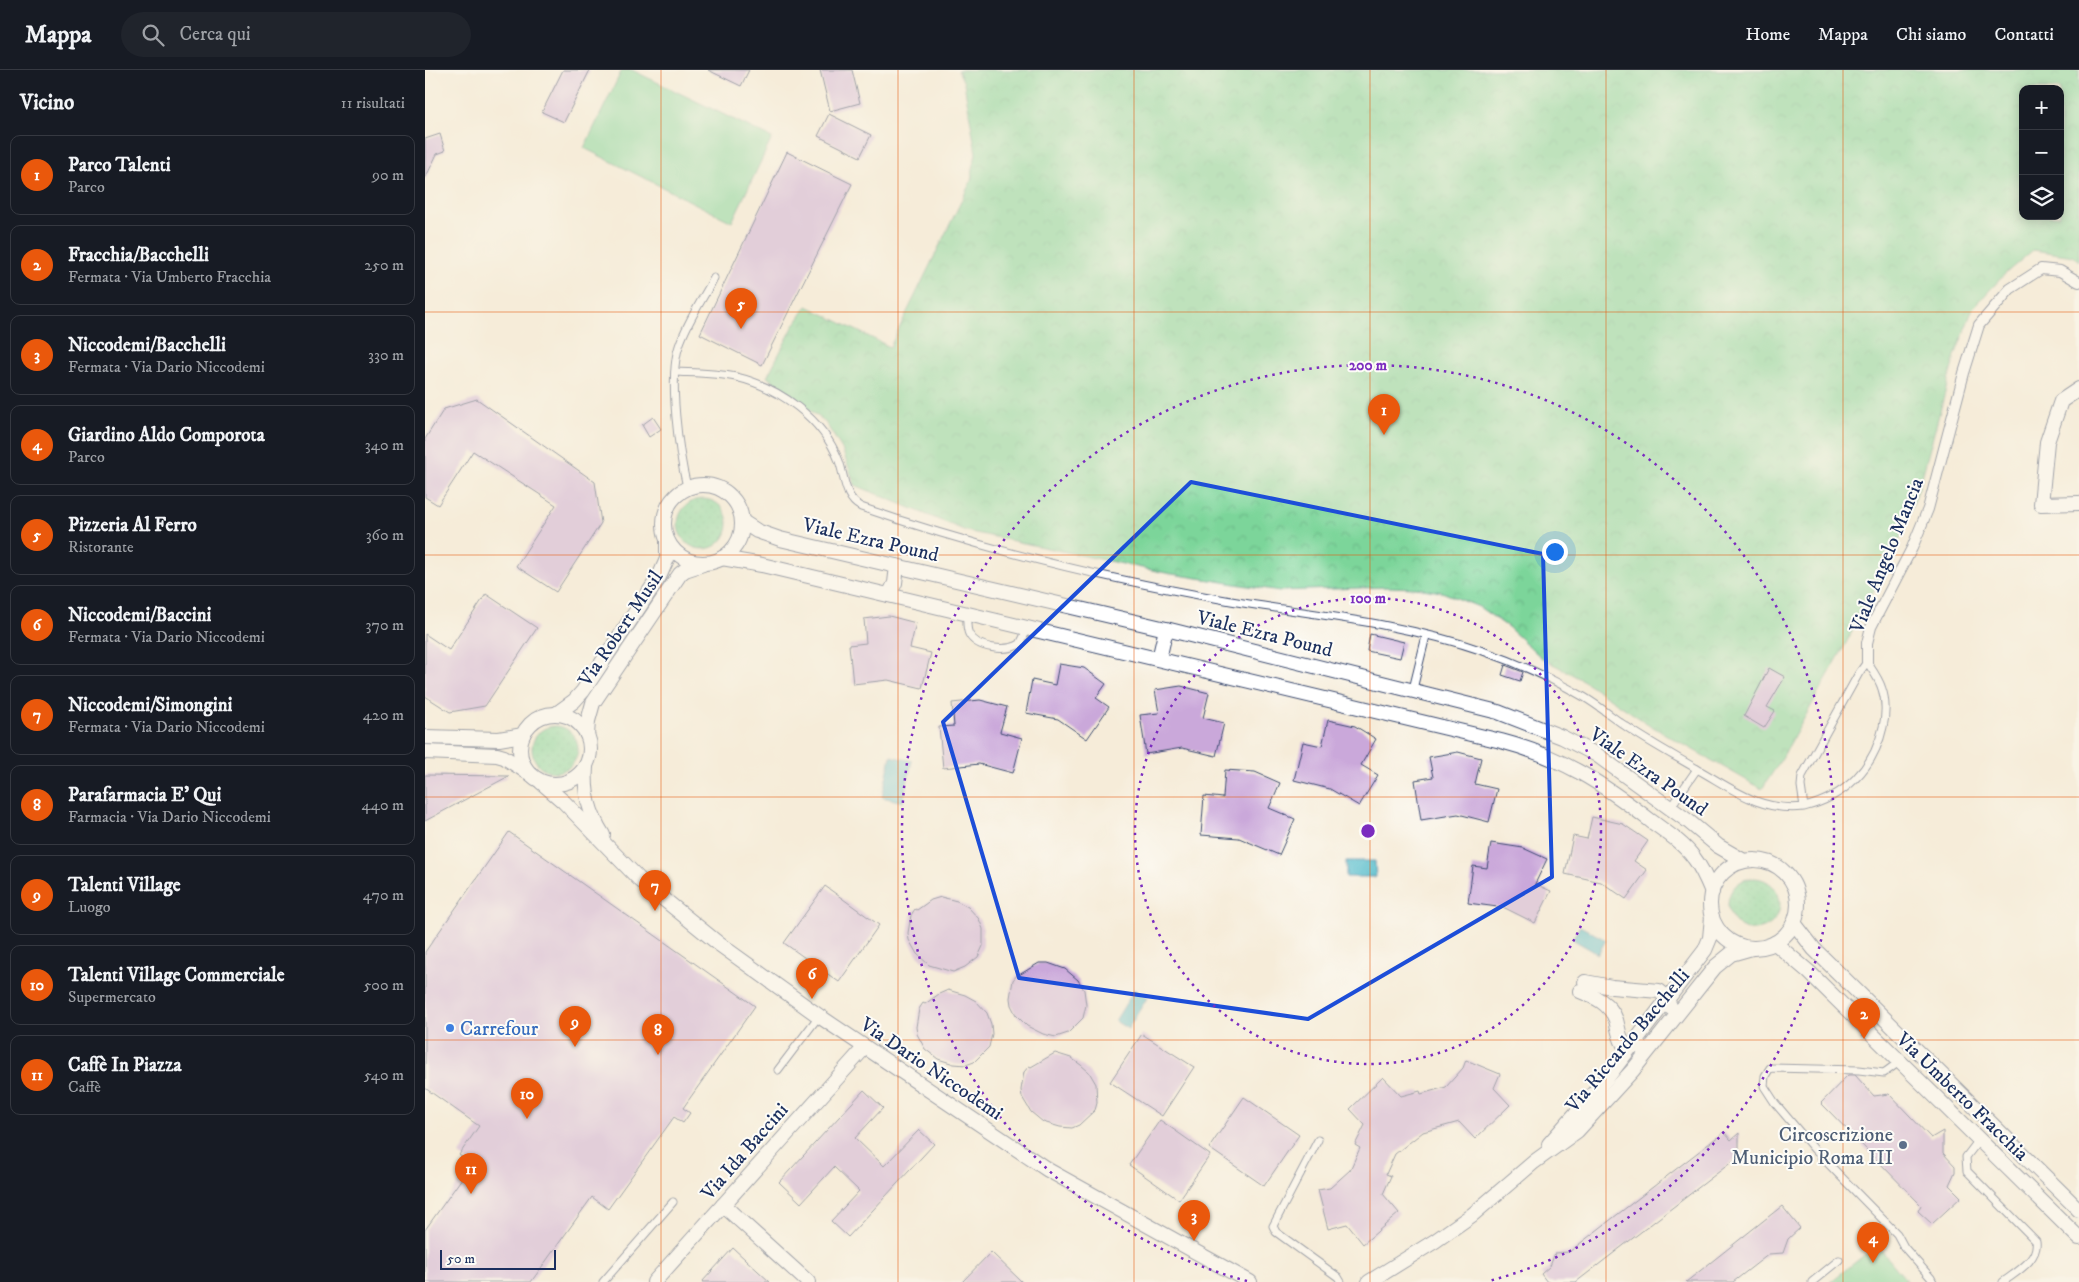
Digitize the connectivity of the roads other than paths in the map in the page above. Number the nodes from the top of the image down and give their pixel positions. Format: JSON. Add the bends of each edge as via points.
{"nodes":[{"id":1,"x":714,"y":278,"type":"dead end"},
{"id":2,"x":2079,"y":282,"type":"edge"},
{"id":3,"x":675,"y":372,"type":"junction"},
{"id":4,"x":2079,"y":389,"type":"edge"},
{"id":5,"x":687,"y":487,"type":"junction"},
{"id":6,"x":2079,"y":503,"type":"edge"},
{"id":7,"x":743,"y":522,"type":"junction"},
{"id":8,"x":667,"y":541,"type":"junction"},
{"id":9,"x":722,"y":558,"type":"junction"},
{"id":10,"x":709,"y":563,"type":"junction"},
{"id":11,"x":897,"y":566,"type":"junction"},
{"id":12,"x":889,"y":595,"type":"junction"},
{"id":13,"x":967,"y":614,"type":"junction"},
{"id":14,"x":1028,"y":628,"type":"junction"},
{"id":15,"x":1166,"y":629,"type":"junction"},
{"id":16,"x":1426,"y":636,"type":"junction"},
{"id":17,"x":1159,"y":658,"type":"junction"},
{"id":18,"x":1867,"y":662,"type":"junction"},
{"id":19,"x":1413,"y":689,"type":"junction"},
{"id":20,"x":556,"y":714,"type":"junction"},
{"id":21,"x":523,"y":735,"type":"junction"},
{"id":22,"x":587,"y":735,"type":"junction"},
{"id":23,"x":425,"y":737,"type":"edge"},
{"id":24,"x":425,"y":752,"type":"edge"},
{"id":25,"x":586,"y":766,"type":"junction"},
{"id":26,"x":1697,"y":769,"type":"junction"},
{"id":27,"x":529,"y":773,"type":"junction"},
{"id":28,"x":541,"y":782,"type":"junction"},
{"id":29,"x":1804,"y":807,"type":"junction"},
{"id":30,"x":1669,"y":808,"type":"junction"},
{"id":31,"x":615,"y":855,"type":"junction"},
{"id":32,"x":1744,"y":862,"type":"junction"},
{"id":33,"x":1712,"y":892,"type":"junction"},
{"id":34,"x":1712,"y":917,"type":"junction"},
{"id":35,"x":1794,"y":923,"type":"junction"},
{"id":36,"x":1775,"y":943,"type":"junction"},
{"id":37,"x":1752,"y":948,"type":"junction"},
{"id":38,"x":1668,"y":1000,"type":"junction"},
{"id":39,"x":819,"y":1016,"type":"junction"},
{"id":40,"x":1675,"y":1018,"type":"junction"},
{"id":41,"x":1632,"y":1046,"type":"junction"},
{"id":42,"x":865,"y":1047,"type":"junction"},
{"id":43,"x":1651,"y":1049,"type":"junction"},
{"id":44,"x":1899,"y":1062,"type":"junction"},
{"id":45,"x":778,"y":1070,"type":"dead end"},
{"id":46,"x":1317,"y":1140,"type":"dead end"},
{"id":47,"x":1979,"y":1140,"type":"junction"},
{"id":48,"x":1534,"y":1162,"type":"junction"},
{"id":49,"x":673,"y":1202,"type":"dead end"},
{"id":50,"x":723,"y":1205,"type":"junction"},
{"id":51,"x":2079,"y":1210,"type":"edge"},
{"id":52,"x":2079,"y":1238,"type":"edge"},
{"id":53,"x":1839,"y":1260,"type":"dead end"},
{"id":54,"x":603,"y":1282,"type":"edge"},
{"id":55,"x":654,"y":1282,"type":"edge"},
{"id":56,"x":809,"y":1282,"type":"edge"},
{"id":57,"x":1250,"y":1282,"type":"edge"},
{"id":58,"x":1341,"y":1282,"type":"edge"},
{"id":59,"x":1369,"y":1282,"type":"edge"},
{"id":60,"x":1812,"y":1282,"type":"edge"},
{"id":61,"x":1933,"y":1282,"type":"edge"},
{"id":62,"x":2003,"y":1282,"type":"edge"}],
"edges":[{"from":1,"to":3,"type":"lane","via":[[682,338]]},
{"from":2,"to":18,"type":"street","name":"Viale Angelo Mancia","via":[[2060,271],[2041,269],[2010,289],[1979,325],[1928,509],[1912,548],[1871,627]]},
{"from":3,"to":5,"type":"lane","via":[[675,400]]},
{"from":3,"to":16,"type":"lane","via":[[735,377],[764,386],[786,399],[807,416],[828,440],[841,466],[851,500],[861,507],[943,535],[1064,566]]},
{"from":4,"to":6,"type":"street","via":[[2061,401],[2047,442],[2041,504]]},
{"from":5,"to":7,"type":"street","via":[[709,485],[723,490],[737,504]]},
{"from":5,"to":8,"type":"street","via":[[673,498],[665,512],[663,526]]},
{"from":7,"to":9,"type":"street","via":[[736,545]]},
{"from":7,"to":11,"type":"street","name":"Viale Ezra Pound","via":[[775,537]]},
{"from":8,"to":10,"type":"street","via":[[686,559]]},
{"from":8,"to":20,"type":"street","name":"Via Robert Musil","via":[[667,559],[659,577],[583,691]]},
{"from":9,"to":10,"type":"street"},
{"from":9,"to":12,"type":"street","name":"Viale Ezra Pound"},
{"from":10,"to":22,"type":"street","name":"Via Robert Musil","via":[[685,570],[676,578],[593,703]]},
{"from":11,"to":12,"type":"street"},
{"from":11,"to":15,"type":"street","name":"Viale Ezra Pound"},
{"from":12,"to":13,"type":"street","name":"Viale Ezra Pound"},
{"from":13,"to":14,"type":"street","name":"Viale Ezra Pound"},
{"from":13,"to":14,"type":"lane","via":[[970,636],[982,644],[1001,649],[1017,646]]},
{"from":14,"to":17,"type":"street","name":"Viale Ezra Pound"},
{"from":15,"to":17,"type":"street"},
{"from":15,"to":19,"type":"street","name":"Viale Ezra Pound"},
{"from":16,"to":19,"type":"lane"},
{"from":16,"to":26,"type":"lane","via":[[1481,650],[1548,679],[1584,697]]},
{"from":17,"to":33,"type":"street","name":"Viale Ezra Pound","via":[[1501,741],[1551,758],[1596,781],[1674,839],[1696,861]]},
{"from":18,"to":29,"type":"lane","name":"Viale Angelo Mancia","via":[[1802,776]]},
{"from":18,"to":29,"type":"lane","via":[[1883,690],[1885,703],[1879,744],[1865,768],[1849,785],[1825,801]]},
{"from":19,"to":30,"type":"street","name":"Viale Ezra Pound","via":[[1498,712],[1562,737],[1597,755]]},
{"from":20,"to":21,"type":"street","via":[[536,719]]},
{"from":20,"to":22,"type":"street","via":[[574,719]]},
{"from":21,"to":23,"type":"street","via":[[499,739]]},
{"from":21,"to":27,"type":"street","via":[[521,757]]},
{"from":22,"to":25,"type":"street","via":[[590,756]]},
{"from":24,"to":27,"type":"street","via":[[497,755]]},
{"from":25,"to":28,"type":"street","via":[[570,782],[552,785]]},
{"from":25,"to":31,"type":"street","name":"Via Dario Niccodemi","via":[[585,788],[589,808]]},
{"from":26,"to":29,"type":"lane","via":[[1759,803],[1778,808]]},
{"from":26,"to":30,"type":"lane"},
{"from":27,"to":28,"type":"street"},
{"from":28,"to":31,"type":"street","name":"Via Dario Niccodemi"},
{"from":30,"to":32,"type":"street","name":"Viale Ezra Pound"},
{"from":31,"to":39,"type":"street","name":"Via Dario Niccodemi","via":[[639,879],[719,944]]},
{"from":32,"to":33,"type":"street","via":[[1725,871]]},
{"from":32,"to":35,"type":"street","via":[[1768,863],[1790,879],[1798,905]]},
{"from":33,"to":34,"type":"street"},
{"from":34,"to":37,"type":"street","via":[[1727,938]]},
{"from":34,"to":38,"type":"street","name":"Via Riccardo Bacchelli","via":[[1705,950]]},
{"from":35,"to":36,"type":"street"},
{"from":35,"to":51,"type":"street","name":"Via Umberto Fracchia","via":[[1814,949]]},
{"from":36,"to":37,"type":"street"},
{"from":36,"to":44,"type":"street","name":"Via Umberto Fracchia","via":[[1809,972]]},
{"from":37,"to":40,"type":"street","name":"Via Riccardo Bacchelli","via":[[1720,962]]},
{"from":38,"to":40,"type":"street"},
{"from":38,"to":41,"type":"street","name":"Via Riccardo Bacchelli"},
{"from":38,"to":41,"type":"street","via":[[1657,991],[1582,986],[1608,1006],[1616,1019],[1622,1041]]},
{"from":39,"to":42,"type":"street","name":"Via Dario Niccodemi"},
{"from":39,"to":45,"type":"lane"},
{"from":40,"to":43,"type":"street","name":"Via Riccardo Bacchelli"},
{"from":41,"to":43,"type":"street"},
{"from":41,"to":48,"type":"street","name":"Via Riccardo Bacchelli"},
{"from":42,"to":50,"type":"street","name":"Via Ida Baccini"},
{"from":42,"to":57,"type":"street","name":"Via Dario Niccodemi","via":[[1048,1170]]},
{"from":43,"to":48,"type":"street","name":"Via Riccardo Bacchelli","via":[[1577,1131]]},
{"from":44,"to":47,"type":"street","name":"Via Umberto Fracchia"},
{"from":44,"to":61,"type":"lane","via":[[1884,1073],[1770,1068],[1764,1086],[1814,1148],[1897,1234]]},
{"from":46,"to":58,"type":"lane","via":[[1273,1226],[1275,1232]]},
{"from":47,"to":52,"type":"street","name":"Via Umberto Fracchia"},
{"from":47,"to":62,"type":"lane","via":[[1966,1157],[1967,1171],[2036,1241],[2035,1254]]},
{"from":48,"to":59,"type":"street","name":"Via Riccardo Bacchelli","via":[[1466,1219]]},
{"from":49,"to":54,"type":"lane"},
{"from":50,"to":55,"type":"street","name":"Via Ida Baccini"},
{"from":50,"to":56,"type":"street"},
{"from":53,"to":60,"type":"lane"}]}
